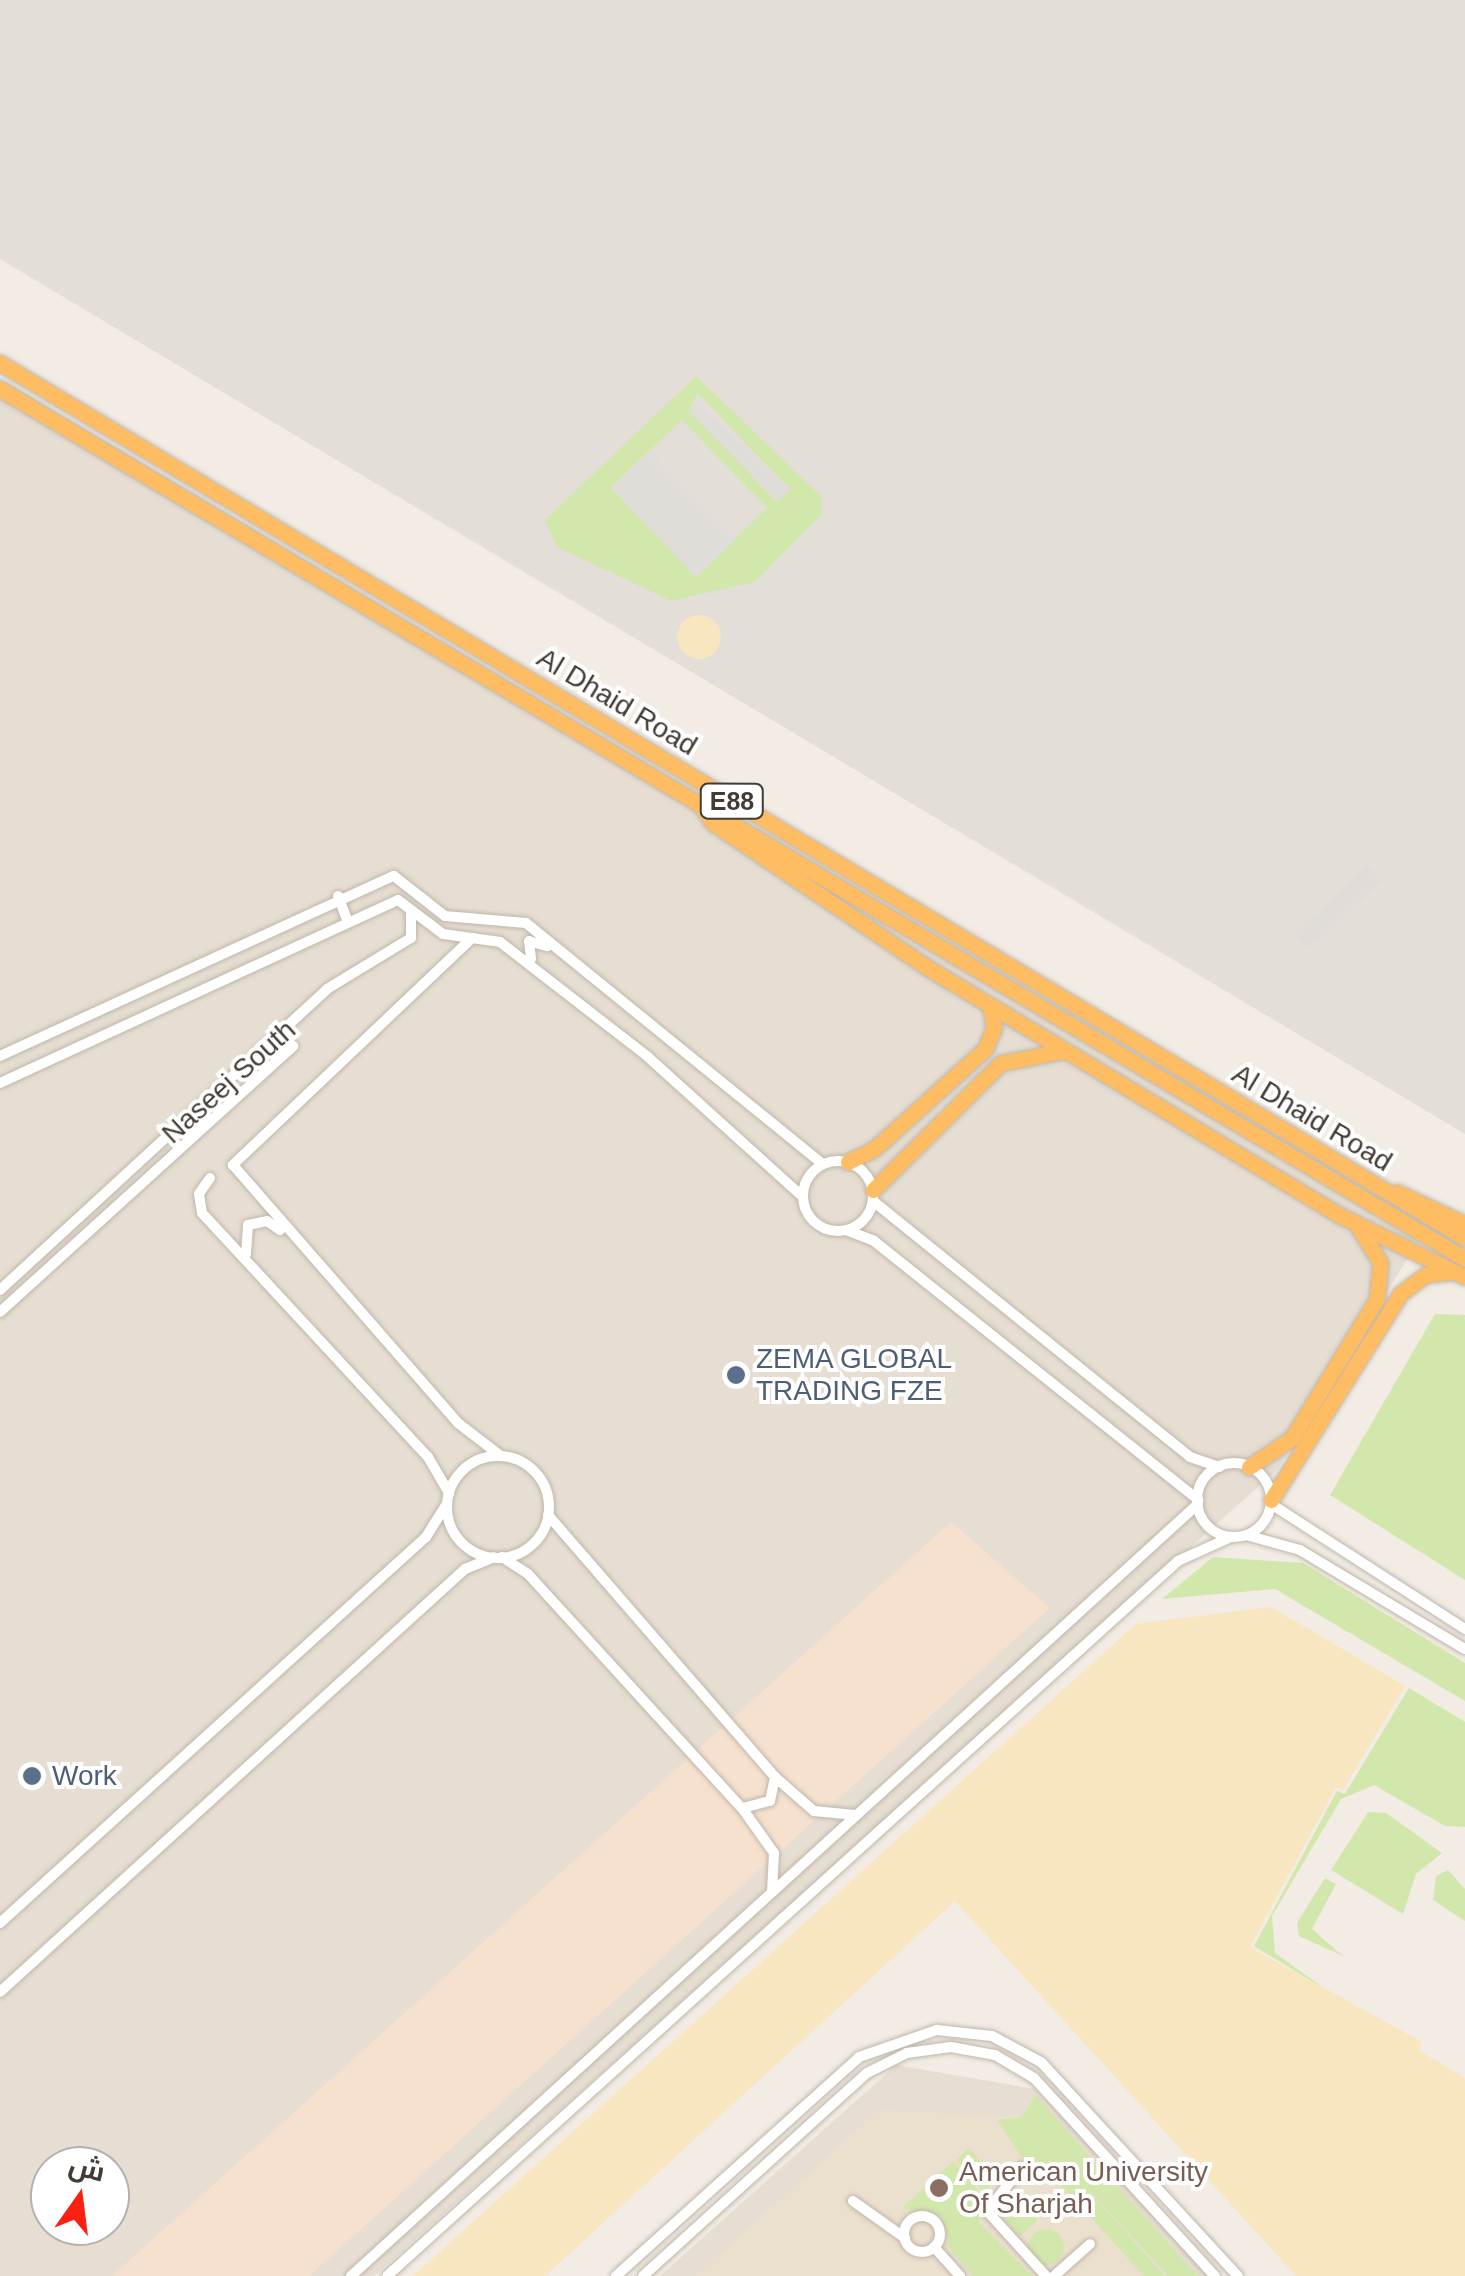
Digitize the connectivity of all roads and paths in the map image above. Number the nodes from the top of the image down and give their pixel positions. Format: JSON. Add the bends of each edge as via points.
{"nodes":[{"id":1,"x":0,"y":363,"type":"edge"},
{"id":2,"x":0,"y":389,"type":"edge"},
{"id":3,"x":698,"y":800,"type":"junction"},
{"id":4,"x":338,"y":896,"type":"junction"},
{"id":5,"x":368,"y":909,"type":"junction"},
{"id":6,"x":346,"y":918,"type":"junction"},
{"id":7,"x":476,"y":935,"type":"junction"},
{"id":8,"x":570,"y":959,"type":"junction"},
{"id":9,"x":549,"y":980,"type":"junction"},
{"id":10,"x":990,"y":1004,"type":"junction"},
{"id":11,"x":293,"y":1046,"type":"dead end"},
{"id":12,"x":1068,"y":1052,"type":"junction"},
{"id":13,"x":0,"y":1056,"type":"edge"},
{"id":14,"x":0,"y":1082,"type":"edge"},
{"id":15,"x":848,"y":1162,"type":"junction"},
{"id":16,"x":823,"y":1164,"type":"junction"},
{"id":17,"x":210,"y":1178,"type":"dead end"},
{"id":18,"x":1384,"y":1190,"type":"junction"},
{"id":19,"x":873,"y":1195,"type":"junction"},
{"id":20,"x":802,"y":1197,"type":"junction"},
{"id":21,"x":1340,"y":1215,"type":"junction"},
{"id":22,"x":1465,"y":1224,"type":"edge"},
{"id":23,"x":846,"y":1230,"type":"junction"},
{"id":24,"x":1465,"y":1238,"type":"edge"},
{"id":25,"x":299,"y":1244,"type":"junction"},
{"id":26,"x":1463,"y":1270,"type":"edge"},
{"id":27,"x":260,"y":1275,"type":"junction"},
{"id":28,"x":0,"y":1290,"type":"edge"},
{"id":29,"x":0,"y":1312,"type":"edge"},
{"id":30,"x":501,"y":1456,"type":"junction"},
{"id":31,"x":1220,"y":1467,"type":"junction"},
{"id":32,"x":1249,"y":1467,"type":"junction"},
{"id":33,"x":448,"y":1498,"type":"junction"},
{"id":34,"x":1198,"y":1502,"type":"junction"},
{"id":35,"x":1271,"y":1502,"type":"junction"},
{"id":36,"x":548,"y":1515,"type":"junction"},
{"id":37,"x":1246,"y":1535,"type":"junction"},
{"id":38,"x":1231,"y":1537,"type":"junction"},
{"id":39,"x":498,"y":1557,"type":"junction"},
{"id":40,"x":1465,"y":1628,"type":"edge"},
{"id":41,"x":1465,"y":1649,"type":"edge"},
{"id":42,"x":774,"y":1777,"type":"junction"},
{"id":43,"x":742,"y":1808,"type":"junction"},
{"id":44,"x":861,"y":1813,"type":"junction"},
{"id":45,"x":770,"y":1897,"type":"junction"},
{"id":46,"x":0,"y":1923,"type":"edge"},
{"id":47,"x":0,"y":1992,"type":"edge"},
{"id":48,"x":1022,"y":2167,"type":"dead end"},
{"id":49,"x":853,"y":2200,"type":"dead end"},
{"id":50,"x":905,"y":2238,"type":"junction"},
{"id":51,"x":1090,"y":2244,"type":"dead end"},
{"id":52,"x":934,"y":2247,"type":"junction"},
{"id":53,"x":351,"y":2276,"type":"edge"},
{"id":54,"x":387,"y":2276,"type":"edge"},
{"id":55,"x":616,"y":2276,"type":"edge"},
{"id":56,"x":643,"y":2276,"type":"edge"},
{"id":57,"x":960,"y":2276,"type":"edge"},
{"id":58,"x":1046,"y":2276,"type":"edge"},
{"id":59,"x":1054,"y":2276,"type":"edge"},
{"id":60,"x":1215,"y":2276,"type":"edge"},
{"id":61,"x":1238,"y":2276,"type":"edge"}],
"edges":[{"from":1,"to":18,"type":"highway","name":"Al Dhaid Road","number":"E88"},
{"from":2,"to":3,"type":"highway","name":"Al Dhaid Road","number":"E88"},
{"from":3,"to":10,"type":"highway","via":[[713,823]]},
{"from":3,"to":26,"type":"highway","name":"Al Dhaid Road","number":"E88"},
{"from":4,"to":6,"type":"street"},
{"from":4,"to":8,"type":"street","via":[[373,879],[397,877],[451,918],[521,920]]},
{"from":4,"to":13,"type":"street"},
{"from":5,"to":6,"type":"street"},
{"from":5,"to":7,"type":"street","via":[[398,900],[442,934]]},
{"from":5,"to":28,"type":"street","name":"Naseej South","via":[[403,908],[415,933],[374,968],[327,988]]},
{"from":6,"to":14,"type":"street"},
{"from":7,"to":9,"type":"street"},
{"from":7,"to":25,"type":"street","via":[[236,1154],[237,1175]]},
{"from":8,"to":9,"type":"street","via":[[526,943]]},
{"from":8,"to":16,"type":"street"},
{"from":9,"to":20,"type":"street"},
{"from":10,"to":12,"type":"highway"},
{"from":10,"to":15,"type":"highway","via":[[994,1028],[985,1049]]},
{"from":11,"to":29,"type":"street"},
{"from":12,"to":19,"type":"highway","via":[[1028,1050],[1001,1062]]},
{"from":12,"to":21,"type":"highway"},
{"from":15,"to":16,"type":"street"},
{"from":15,"to":19,"type":"street"},
{"from":16,"to":20,"type":"street"},
{"from":17,"to":27,"type":"street","via":[[200,1210]]},
{"from":18,"to":22,"type":"highway"},
{"from":18,"to":24,"type":"highway","name":"Al Dhaid Road","number":"E88"},
{"from":19,"to":23,"type":"street"},
{"from":19,"to":31,"type":"street","via":[[1190,1457]]},
{"from":20,"to":23,"type":"street","via":[[818,1225]]},
{"from":21,"to":26,"type":"highway"},
{"from":21,"to":32,"type":"highway","via":[[1376,1250],[1377,1299],[1299,1429]]},
{"from":23,"to":34,"type":"street","via":[[874,1241]]},
{"from":25,"to":27,"type":"street","via":[[271,1222],[248,1225],[242,1247]]},
{"from":25,"to":30,"type":"street","via":[[466,1431]]},
{"from":26,"to":35,"type":"highway","via":[[1424,1275],[1400,1294]]},
{"from":27,"to":33,"type":"street","via":[[428,1458]]},
{"from":30,"to":33,"type":"street","via":[[472,1462]]},
{"from":30,"to":36,"type":"street","via":[[536,1472]]},
{"from":31,"to":32,"type":"street"},
{"from":31,"to":34,"type":"street"},
{"from":32,"to":35,"type":"street"},
{"from":33,"to":39,"type":"street","via":[[463,1544]]},
{"from":33,"to":46,"type":"street","via":[[426,1537]]},
{"from":34,"to":38,"type":"street","via":[[1206,1524]]},
{"from":34,"to":44,"type":"street"},
{"from":35,"to":37,"type":"street"},
{"from":35,"to":40,"type":"street"},
{"from":36,"to":39,"type":"street","via":[[529,1547]]},
{"from":36,"to":42,"type":"street"},
{"from":37,"to":38,"type":"street"},
{"from":37,"to":41,"type":"street","via":[[1290,1545]]},
{"from":38,"to":54,"type":"street","via":[[1178,1561]]},
{"from":39,"to":43,"type":"street","via":[[528,1574]]},
{"from":39,"to":47,"type":"street","via":[[465,1569]]},
{"from":42,"to":43,"type":"street","via":[[766,1805]]},
{"from":42,"to":44,"type":"street","via":[[822,1815]]},
{"from":43,"to":45,"type":"street","via":[[774,1853]]},
{"from":44,"to":45,"type":"street"},
{"from":45,"to":53,"type":"street"},
{"from":48,"to":58,"type":"street","via":[[988,2210]]},
{"from":49,"to":50,"type":"street"},
{"from":50,"to":52,"type":"street","via":[[920,2252]]},
{"from":50,"to":52,"type":"street","via":[[910,2220],[928,2217],[940,2230]]},
{"from":51,"to":59,"type":"street"},
{"from":52,"to":57,"type":"street"},
{"from":55,"to":61,"type":"street","via":[[859,2057],[937,2030],[992,2036],[1041,2062]]},
{"from":56,"to":60,"type":"street","via":[[867,2073],[907,2053],[951,2047],[995,2055],[1034,2078]]}]}
